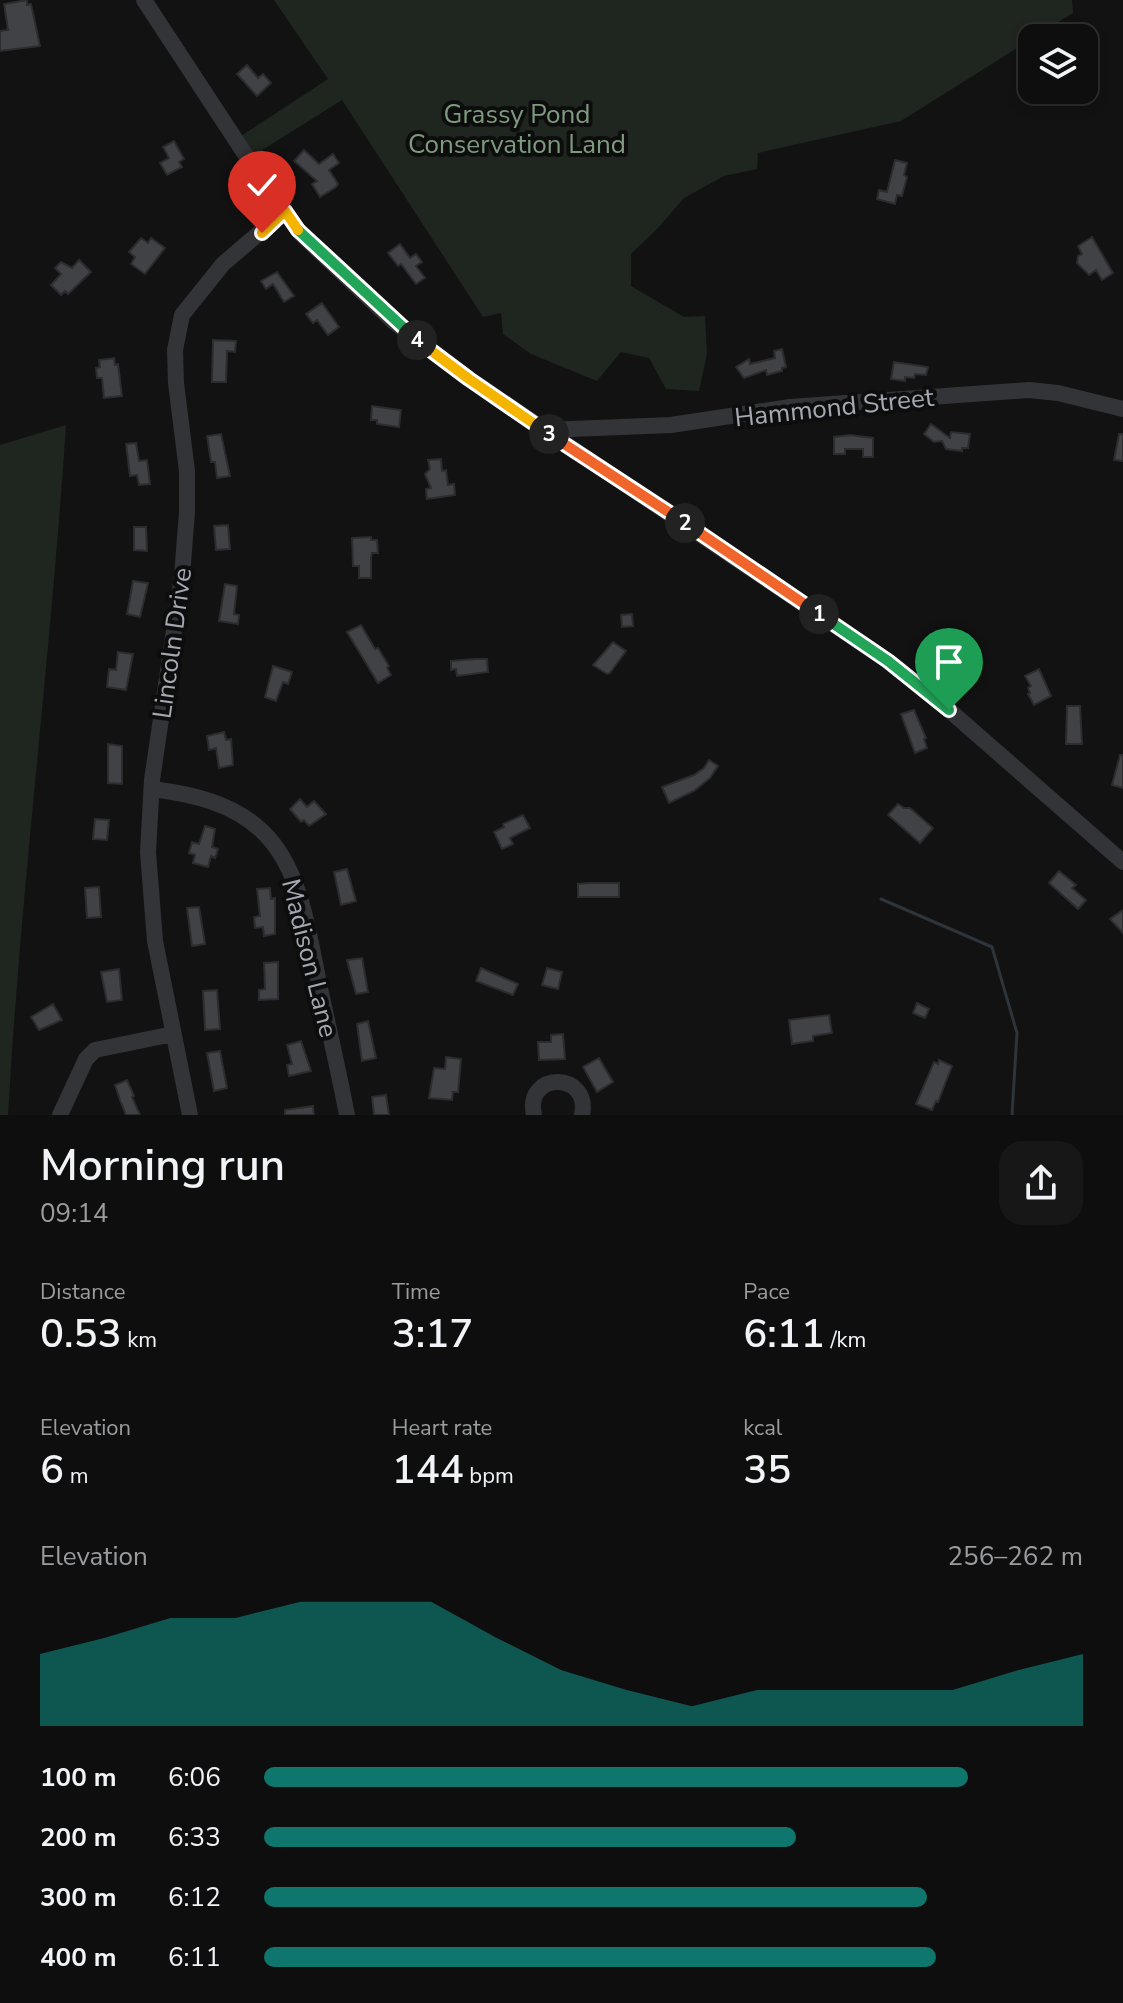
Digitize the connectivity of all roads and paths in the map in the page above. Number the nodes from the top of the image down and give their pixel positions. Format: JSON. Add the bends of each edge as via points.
{"nodes":[{"id":1,"x":144,"y":0,"type":"edge"},
{"id":2,"x":285,"y":211,"type":"junction"},
{"id":3,"x":1123,"y":409,"type":"edge"},
{"id":4,"x":544,"y":430,"type":"junction"},
{"id":5,"x":152,"y":789,"type":"junction"},
{"id":6,"x":1123,"y":862,"type":"edge"},
{"id":7,"x":173,"y":1034,"type":"junction"},
{"id":8,"x":60,"y":1115,"type":"edge"},
{"id":9,"x":190,"y":1115,"type":"edge"},
{"id":10,"x":347,"y":1115,"type":"edge"},
{"id":11,"x":534,"y":1115,"type":"edge"},
{"id":12,"x":582,"y":1115,"type":"edge"}],
"edges":[{"from":1,"to":2,"type":"street"},
{"from":2,"to":4,"type":"street","via":[[301,234],[394,322]]},
{"from":2,"to":5,"type":"street","name":"Lincoln Drive","via":[[223,264],[182,315],[175,361],[187,512]]},
{"from":3,"to":4,"type":"street","name":"Hammond Street","via":[[1029,390],[790,407],[671,425]]},
{"from":4,"to":6,"type":"street","via":[[896,667]]},
{"from":5,"to":7,"type":"street","name":"Lincoln Drive","via":[[149,881]]},
{"from":5,"to":10,"type":"street","name":"Madison Lane","via":[[184,793],[233,811],[265,834],[280,854],[304,915]]},
{"from":7,"to":8,"type":"street","via":[[95,1050]]},
{"from":7,"to":9,"type":"street","name":"Lincoln Drive"},
{"from":11,"to":12,"type":"street","via":[[536,1094],[558,1081],[580,1094]]}]}
